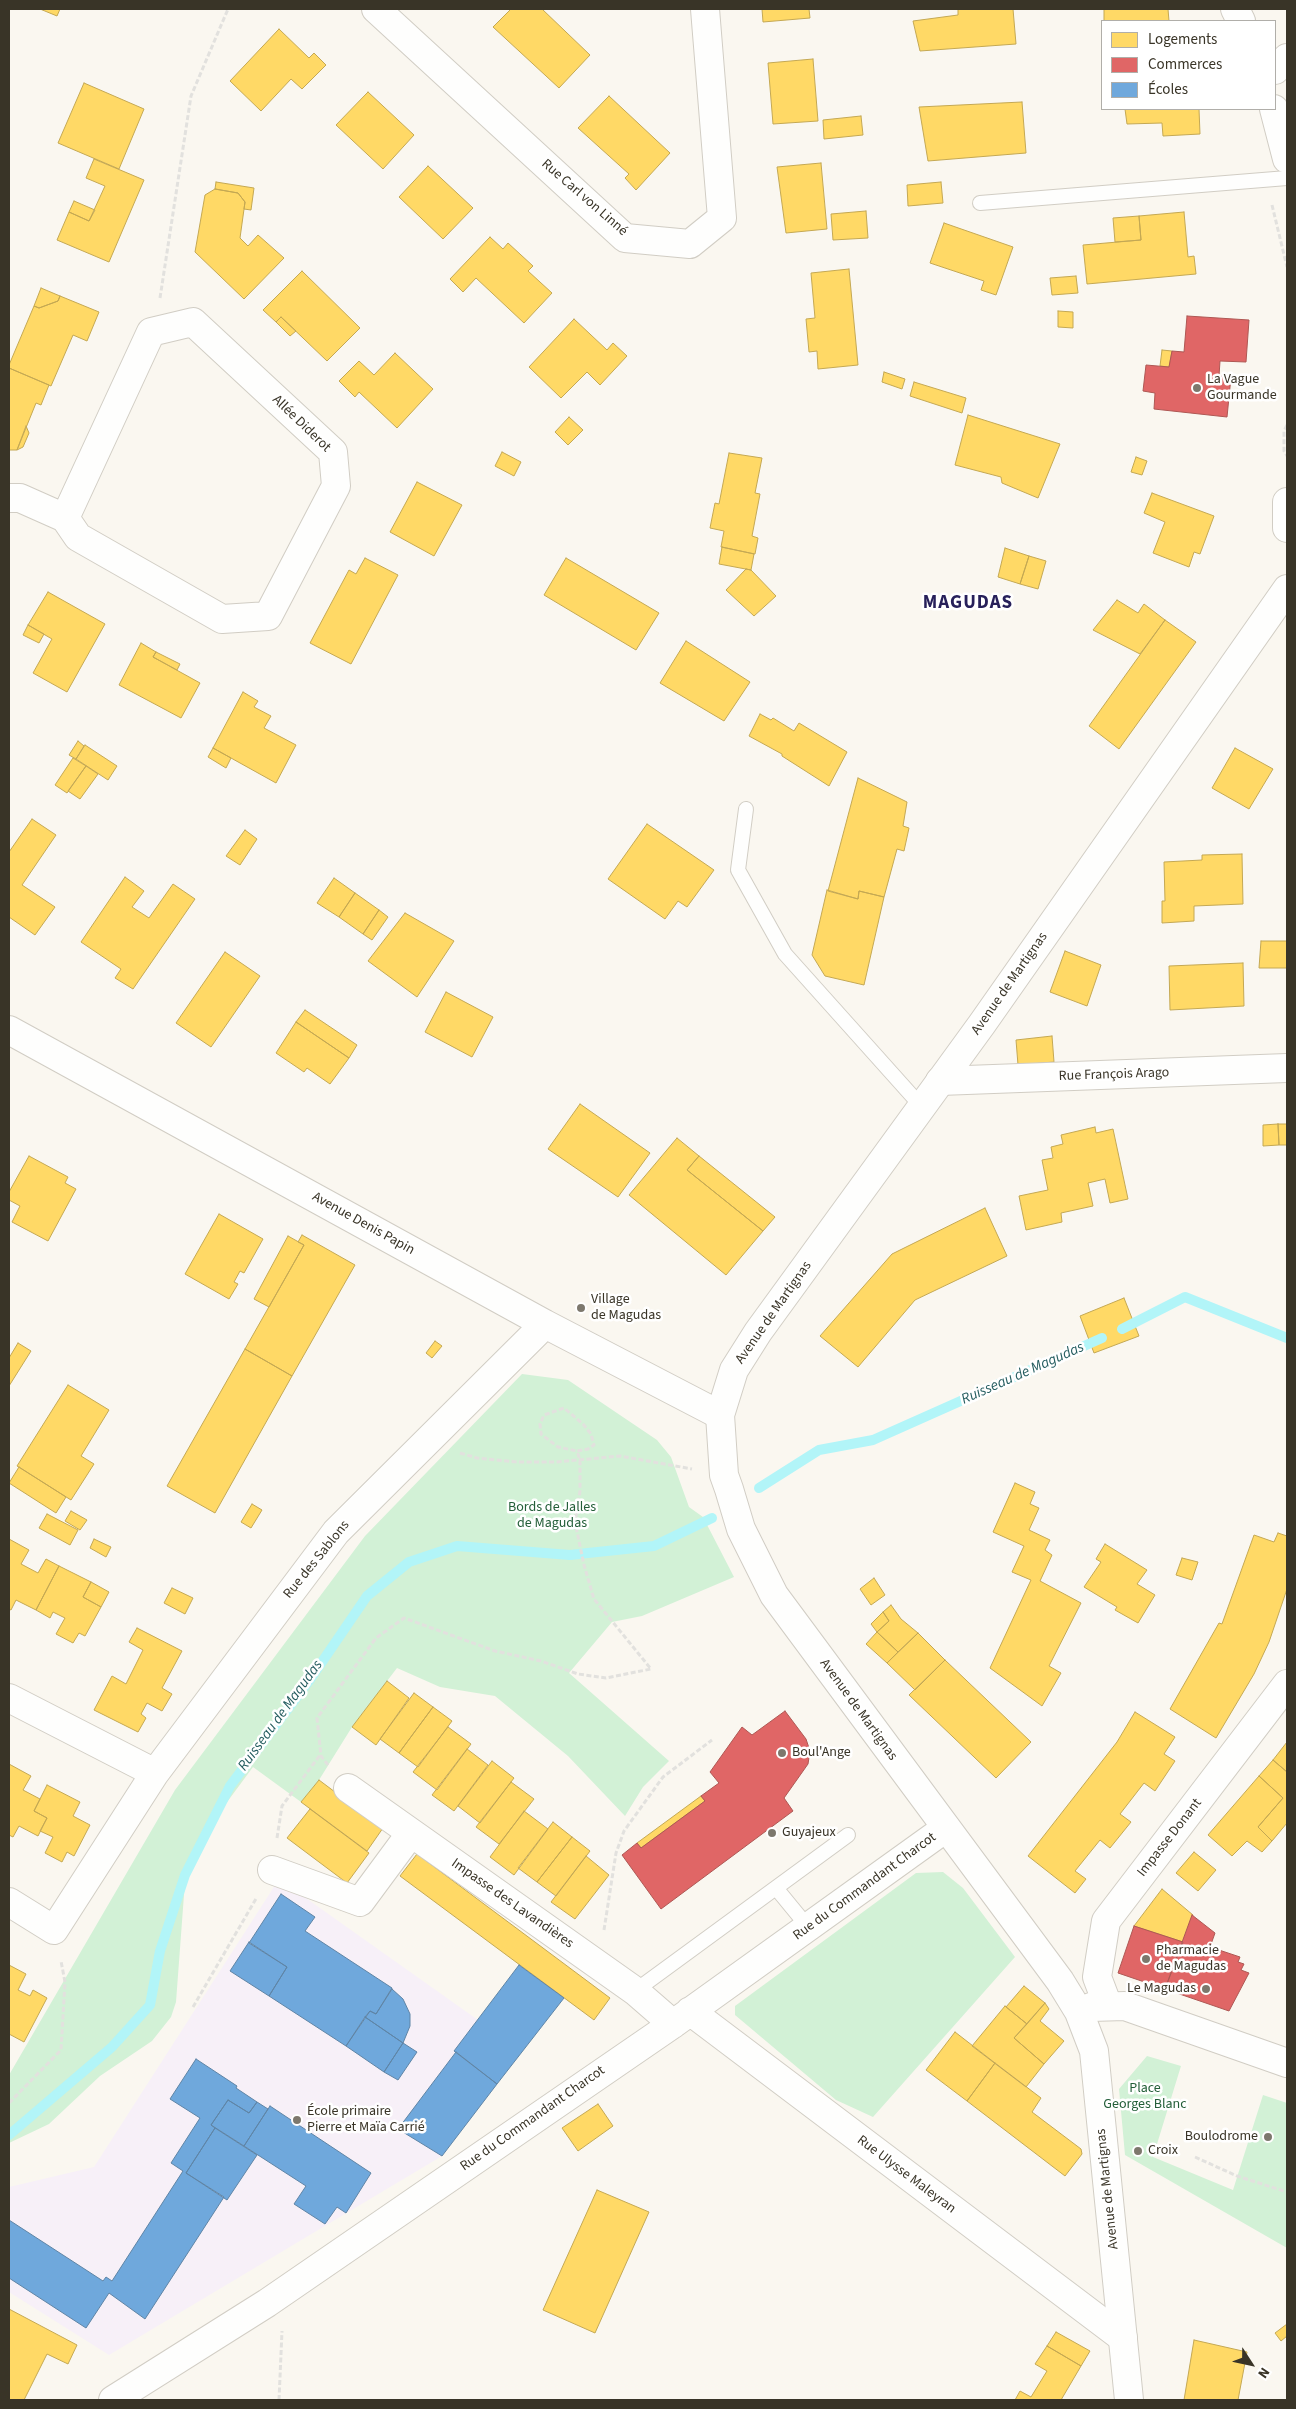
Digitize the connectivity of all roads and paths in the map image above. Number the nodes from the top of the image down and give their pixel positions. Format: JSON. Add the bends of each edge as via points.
{"nodes":[{"id":1,"x":228,"y":9,"type":"edge"},
{"id":2,"x":376,"y":9,"type":"edge"},
{"id":3,"x":705,"y":9,"type":"edge"},
{"id":4,"x":1287,"y":58,"type":"edge"},
{"id":5,"x":1276,"y":69,"type":"edge"},
{"id":6,"x":1274,"y":110,"type":"edge"},
{"id":7,"x":1287,"y":159,"type":"edge"},
{"id":8,"x":1287,"y":178,"type":"edge"},
{"id":9,"x":980,"y":203,"type":"dead end"},
{"id":10,"x":151,"y":332,"type":"junction"},
{"id":11,"x":1287,"y":425,"type":"edge"},
{"id":12,"x":1287,"y":456,"type":"edge"},
{"id":13,"x":9,"y":498,"type":"edge"},
{"id":14,"x":1287,"y":502,"type":"edge"},
{"id":15,"x":65,"y":518,"type":"junction"},
{"id":16,"x":1287,"y":528,"type":"edge"},
{"id":17,"x":1287,"y":589,"type":"edge"},
{"id":18,"x":746,"y":809,"type":"dead end"},
{"id":19,"x":9,"y":1030,"type":"edge"},
{"id":20,"x":1287,"y":1068,"type":"edge"},
{"id":21,"x":940,"y":1081,"type":"junction"},
{"id":22,"x":922,"y":1107,"type":"junction"},
{"id":23,"x":545,"y":1324,"type":"junction"},
{"id":24,"x":720,"y":1415,"type":"junction"},
{"id":25,"x":432,"y":1436,"type":"junction"},
{"id":26,"x":577,"y":1451,"type":"junction"},
{"id":27,"x":580,"y":1460,"type":"junction"},
{"id":28,"x":724,"y":1475,"type":"junction"},
{"id":29,"x":1287,"y":1684,"type":"edge"},
{"id":30,"x":9,"y":1698,"type":"edge"},
{"id":31,"x":712,"y":1740,"type":"dead end"},
{"id":32,"x":155,"y":1773,"type":"junction"},
{"id":33,"x":348,"y":1788,"type":"joint"},
{"id":34,"x":946,"y":1828,"type":"junction"},
{"id":35,"x":411,"y":1833,"type":"junction"},
{"id":36,"x":848,"y":1835,"type":"dead end"},
{"id":37,"x":272,"y":1870,"type":"dead end"},
{"id":38,"x":776,"y":1888,"type":"junction"},
{"id":39,"x":9,"y":1902,"type":"edge"},
{"id":40,"x":808,"y":1927,"type":"junction"},
{"id":41,"x":54,"y":1930,"type":"junction"},
{"id":42,"x":597,"y":1964,"type":"junction"},
{"id":43,"x":635,"y":1991,"type":"junction"},
{"id":44,"x":1108,"y":2006,"type":"junction"},
{"id":45,"x":1079,"y":2012,"type":"junction"},
{"id":46,"x":681,"y":2017,"type":"junction"},
{"id":47,"x":1287,"y":2063,"type":"edge"},
{"id":48,"x":9,"y":2103,"type":"edge"},
{"id":49,"x":1195,"y":2157,"type":"dead end"},
{"id":50,"x":1287,"y":2192,"type":"edge"},
{"id":51,"x":267,"y":2303,"type":"junction"},
{"id":52,"x":1123,"y":2338,"type":"junction"},
{"id":53,"x":113,"y":2400,"type":"edge"},
{"id":54,"x":279,"y":2400,"type":"edge"},
{"id":55,"x":1129,"y":2400,"type":"edge"}],
"edges":[{"from":1,"to":10,"type":"path","via":[[191,96],[159,308]]},
{"from":2,"to":3,"type":"street","name":"Rue Carl von Linné","via":[[625,238],[690,244],[722,218]]},
{"from":4,"to":5,"type":"street"},
{"from":6,"to":7,"type":"street"},
{"from":8,"to":9,"type":"lane"},
{"from":10,"to":15,"type":"street"},
{"from":10,"to":15,"type":"street","name":"Allée Diderot","via":[[193,322],[333,452],[336,486],[268,616],[222,619],[78,537]]},
{"from":11,"to":12,"type":"path","via":[[1284,431]]},
{"from":13,"to":15,"type":"street","name":"Allée Diderot","via":[[20,498]]},
{"from":14,"to":16,"type":"street"},
{"from":17,"to":21,"type":"street","name":"Avenue de Martignas"},
{"from":18,"to":22,"type":"lane","via":[[738,870],[785,954]]},
{"from":19,"to":23,"type":"street","name":"Avenue Denis Papin"},
{"from":20,"to":21,"type":"street","name":"Rue François Arago"},
{"from":21,"to":22,"type":"street","name":"Avenue de Martignas"},
{"from":22,"to":24,"type":"street","name":"Avenue de Martignas","via":[[758,1332],[734,1370]]},
{"from":23,"to":24,"type":"street","name":"Avenue Denis Papin"},
{"from":23,"to":25,"type":"street","name":"Rue des Sablons"},
{"from":24,"to":28,"type":"street","name":"Avenue de Martignas"},
{"from":25,"to":27,"type":"path","via":[[449,1449],[477,1458],[517,1462]]},
{"from":25,"to":32,"type":"street","name":"Rue des Sablons","via":[[336,1532]]},
{"from":26,"to":26,"type":"path","via":[[588,1450],[594,1445],[583,1424],[564,1408],[544,1415],[540,1434],[558,1447]]},
{"from":26,"to":27,"type":"path"},
{"from":27,"to":28,"type":"path","via":[[620,1456]]},
{"from":27,"to":33,"type":"path","via":[[575,1522],[594,1599],[651,1669],[606,1678],[578,1674],[541,1661],[495,1651],[404,1618],[376,1638],[317,1718],[321,1756]]},
{"from":28,"to":34,"type":"street","name":"Avenue de Martignas","via":[[741,1529],[774,1594]]},
{"from":29,"to":44,"type":"street","name":"Impasse Donant","via":[[1106,1920],[1098,1977]]},
{"from":30,"to":32,"type":"street"},
{"from":31,"to":42,"type":"path","via":[[663,1777],[624,1831],[616,1853]]},
{"from":32,"to":41,"type":"street","name":"Rue des Sablons"},
{"from":33,"to":35,"type":"street","name":"Impasse des Lavandières"},
{"from":34,"to":40,"type":"street","name":"Rue du Commandant Charcot"},
{"from":34,"to":45,"type":"street","name":"Avenue de Martignas","via":[[1060,1981]]},
{"from":35,"to":37,"type":"street","via":[[360,1902]]},
{"from":35,"to":42,"type":"street","name":"Impasse des Lavandières"},
{"from":36,"to":38,"type":"lane"},
{"from":38,"to":40,"type":"lane"},
{"from":38,"to":43,"type":"lane"},
{"from":39,"to":41,"type":"street"},
{"from":40,"to":46,"type":"street","name":"Rue du Commandant Charcot"},
{"from":41,"to":48,"type":"path","via":[[65,1982],[61,2050]]},
{"from":42,"to":43,"type":"street","name":"Impasse des Lavandières"},
{"from":43,"to":46,"type":"street","name":"Impasse des Lavandières"},
{"from":44,"to":45,"type":"street","via":[[1093,2006]]},
{"from":44,"to":47,"type":"street","via":[[1125,2006]]},
{"from":45,"to":52,"type":"street","name":"Avenue de Martignas","via":[[1094,2051]]},
{"from":46,"to":51,"type":"street","name":"Rue du Commandant Charcot"},
{"from":46,"to":52,"type":"street","name":"Rue Ulysse Maleyran"},
{"from":49,"to":50,"type":"path","via":[[1237,2176]]},
{"from":51,"to":53,"type":"street","name":"Rue du Commandant Charcot"},
{"from":51,"to":54,"type":"path","via":[[282,2324]]},
{"from":52,"to":55,"type":"street","name":"Avenue de Martignas"}]}
